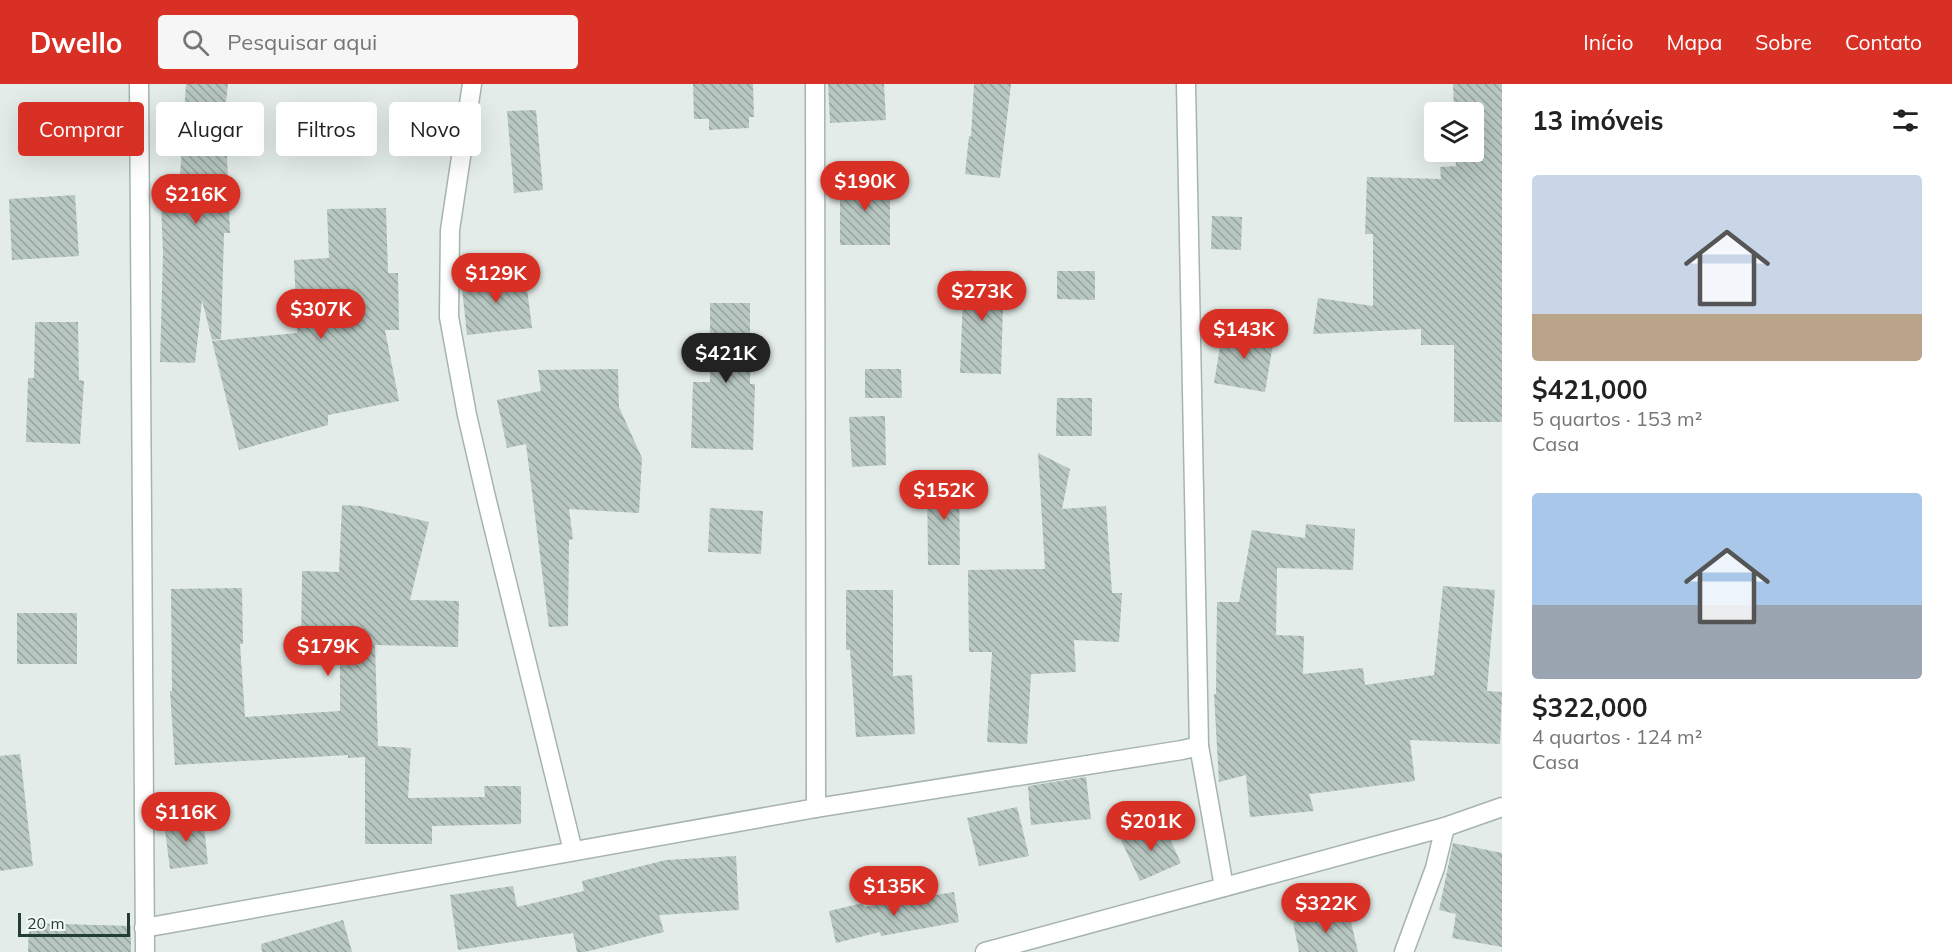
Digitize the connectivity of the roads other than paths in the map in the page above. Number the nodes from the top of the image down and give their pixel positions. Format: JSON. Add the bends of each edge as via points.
{"nodes":[{"id":1,"x":139,"y":84,"type":"edge"},
{"id":2,"x":472,"y":84,"type":"edge"},
{"id":3,"x":815,"y":84,"type":"edge"},
{"id":4,"x":1186,"y":84,"type":"edge"},
{"id":5,"x":1199,"y":746,"type":"junction"},
{"id":6,"x":1502,"y":807,"type":"edge"},
{"id":7,"x":816,"y":808,"type":"junction"},
{"id":8,"x":1445,"y":827,"type":"junction"},
{"id":9,"x":573,"y":851,"type":"junction"},
{"id":10,"x":1224,"y":887,"type":"junction"},
{"id":11,"x":144,"y":928,"type":"junction"},
{"id":12,"x":145,"y":952,"type":"edge"},
{"id":13,"x":985,"y":952,"type":"edge"},
{"id":14,"x":1404,"y":952,"type":"edge"}],
"edges":[{"from":1,"to":11,"type":"street"},
{"from":2,"to":9,"type":"street","via":[[450,230],[449,317],[467,415]]},
{"from":3,"to":7,"type":"street"},
{"from":4,"to":5,"type":"street"},
{"from":5,"to":7,"type":"street"},
{"from":5,"to":10,"type":"street"},
{"from":6,"to":8,"type":"street"},
{"from":7,"to":9,"type":"street"},
{"from":8,"to":10,"type":"street"},
{"from":8,"to":14,"type":"street","via":[[1435,868]]},
{"from":9,"to":11,"type":"street"},
{"from":10,"to":13,"type":"street"},
{"from":11,"to":12,"type":"street"}]}
